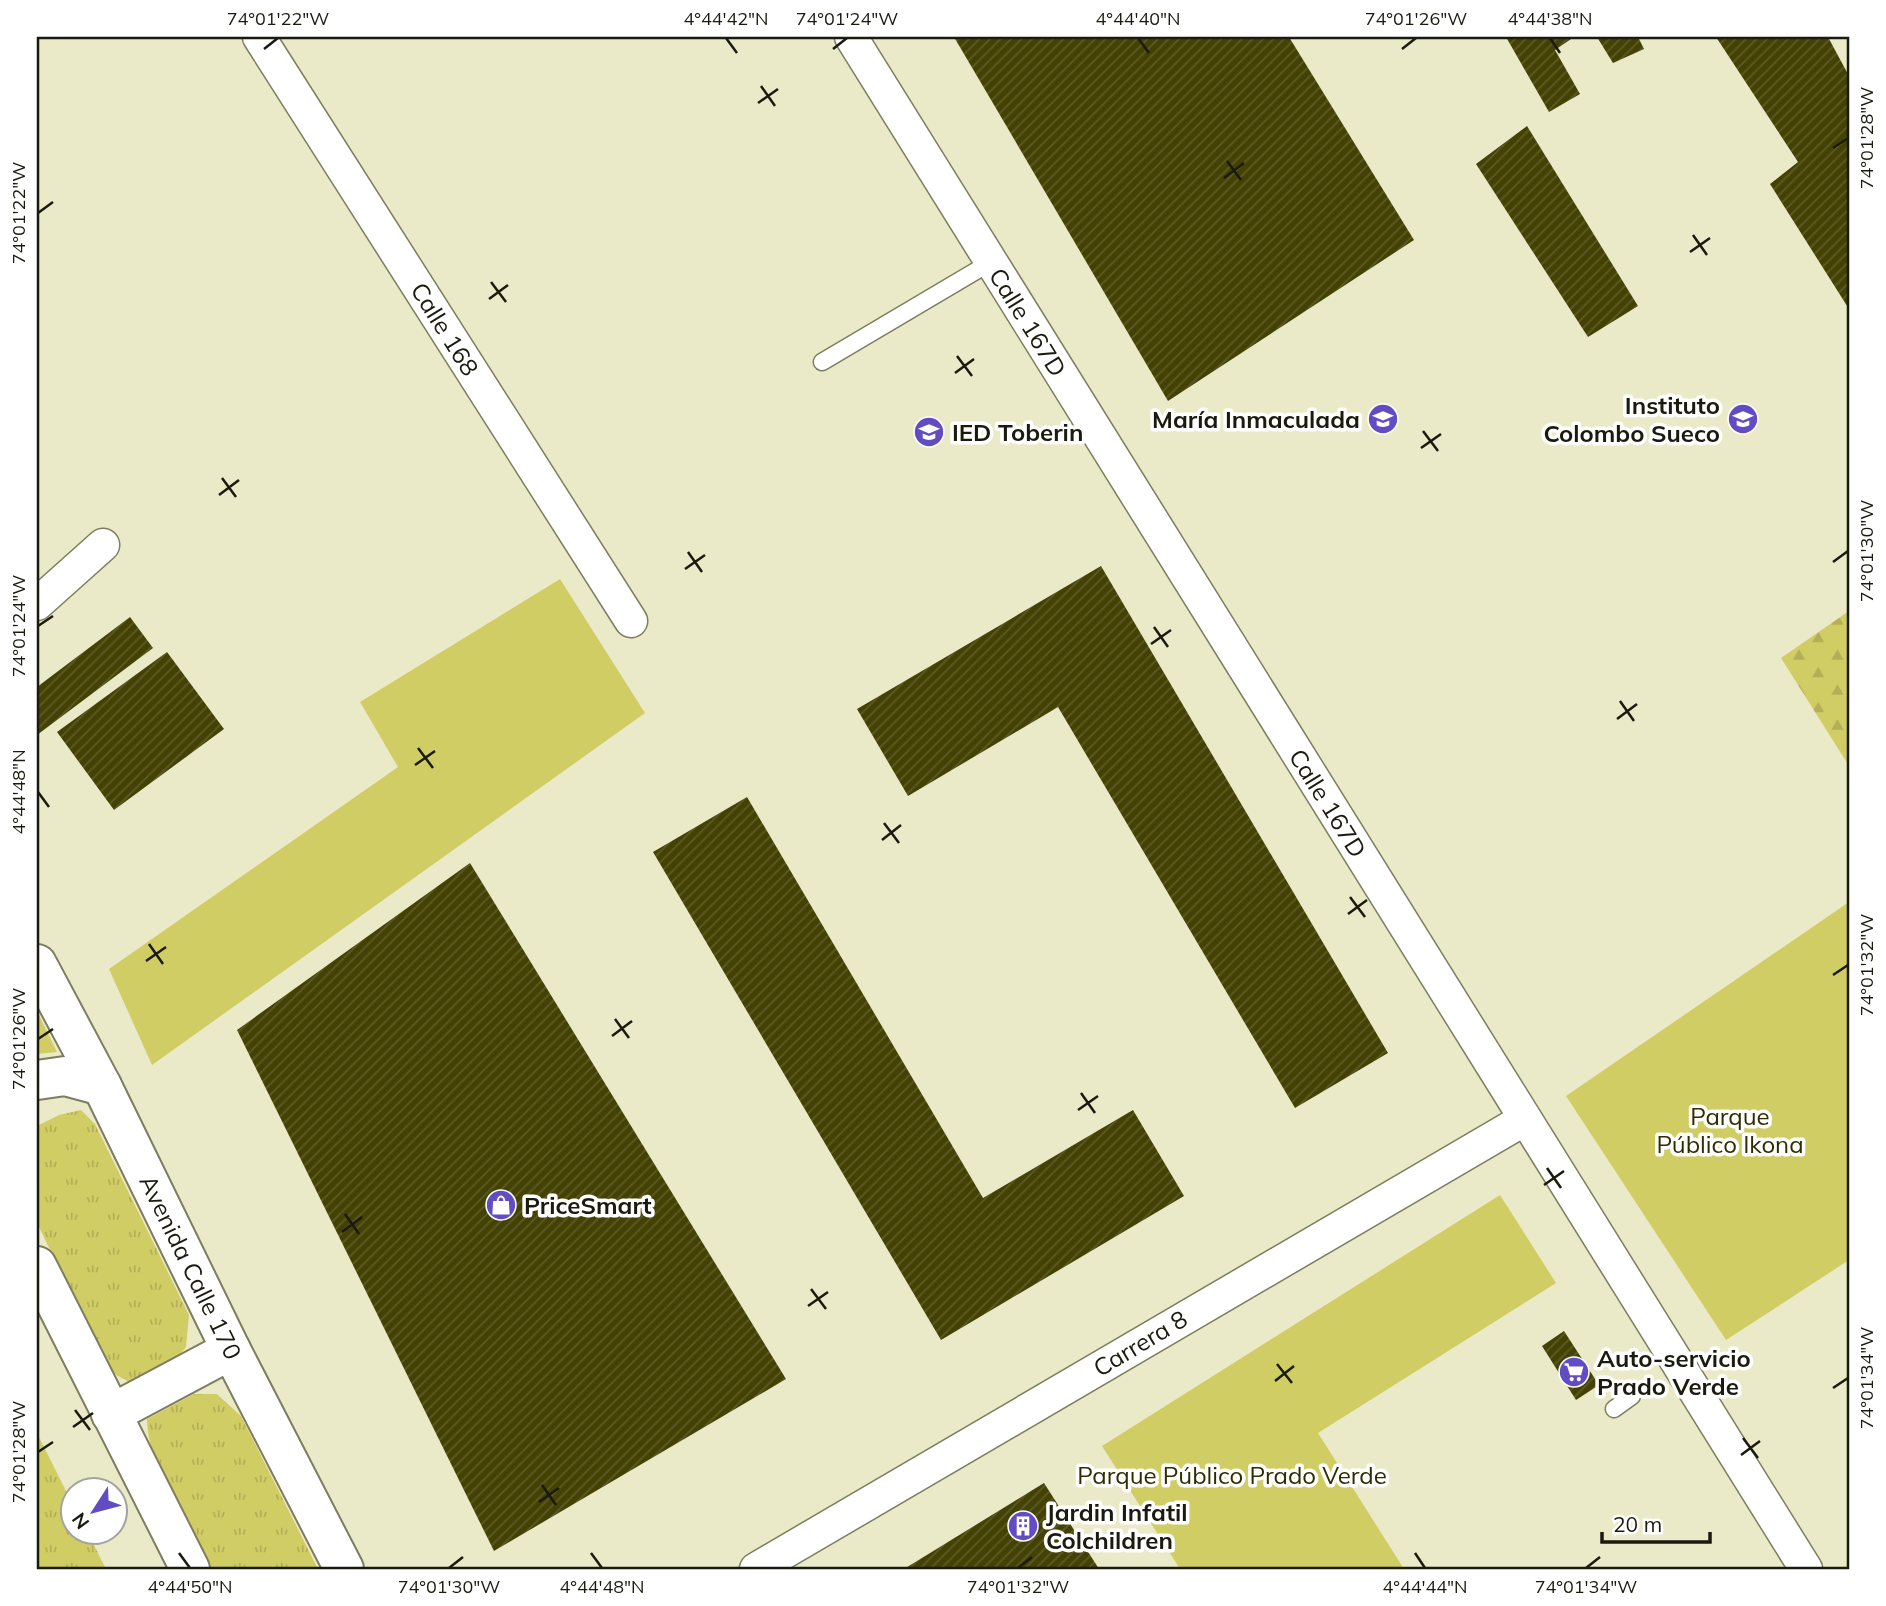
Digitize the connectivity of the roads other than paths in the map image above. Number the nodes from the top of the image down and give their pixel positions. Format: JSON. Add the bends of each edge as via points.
{"nodes":[{"id":1,"x":259,"y":37,"type":"edge"},
{"id":2,"x":851,"y":37,"type":"edge"},
{"id":3,"x":991,"y":262,"type":"junction"},
{"id":4,"x":822,"y":362,"type":"dead end"},
{"id":5,"x":103,"y":545,"type":"dead end"},
{"id":6,"x":37,"y":604,"type":"edge"},
{"id":7,"x":631,"y":621,"type":"dead end"},
{"id":8,"x":37,"y":964,"type":"edge"},
{"id":9,"x":37,"y":1080,"type":"edge"},
{"id":10,"x":102,"y":1086,"type":"junction"},
{"id":11,"x":1525,"y":1119,"type":"junction"},
{"id":12,"x":40,"y":1282,"type":"edge"},
{"id":13,"x":231,"y":1350,"type":"junction"},
{"id":14,"x":1632,"y":1395,"type":"dead end"},
{"id":15,"x":1614,"y":1409,"type":"dead end"},
{"id":16,"x":111,"y":1414,"type":"junction"},
{"id":17,"x":190,"y":1569,"type":"edge"},
{"id":18,"x":344,"y":1569,"type":"edge"},
{"id":19,"x":756,"y":1569,"type":"edge"},
{"id":20,"x":1806,"y":1569,"type":"edge"}],
"edges":[{"from":1,"to":7,"type":"street","name":"Calle 168"},
{"from":2,"to":3,"type":"street","name":"Calle 167D"},
{"from":3,"to":4,"type":"lane"},
{"from":3,"to":11,"type":"street","name":"Calle 167D"},
{"from":5,"to":6,"type":"street"},
{"from":8,"to":10,"type":"main road","name":"Avenida Calle 170"},
{"from":9,"to":10,"type":"main road","via":[[65,1076]]},
{"from":10,"to":13,"type":"main road","name":"Avenida Calle 170"},
{"from":11,"to":19,"type":"street","name":"Carrera 8"},
{"from":11,"to":20,"type":"street","name":"Calle 167D"},
{"from":12,"to":16,"type":"main road"},
{"from":13,"to":16,"type":"main road"},
{"from":13,"to":18,"type":"main road","name":"Avenida Calle 170"},
{"from":14,"to":15,"type":"lane"},
{"from":16,"to":17,"type":"main road"}]}
